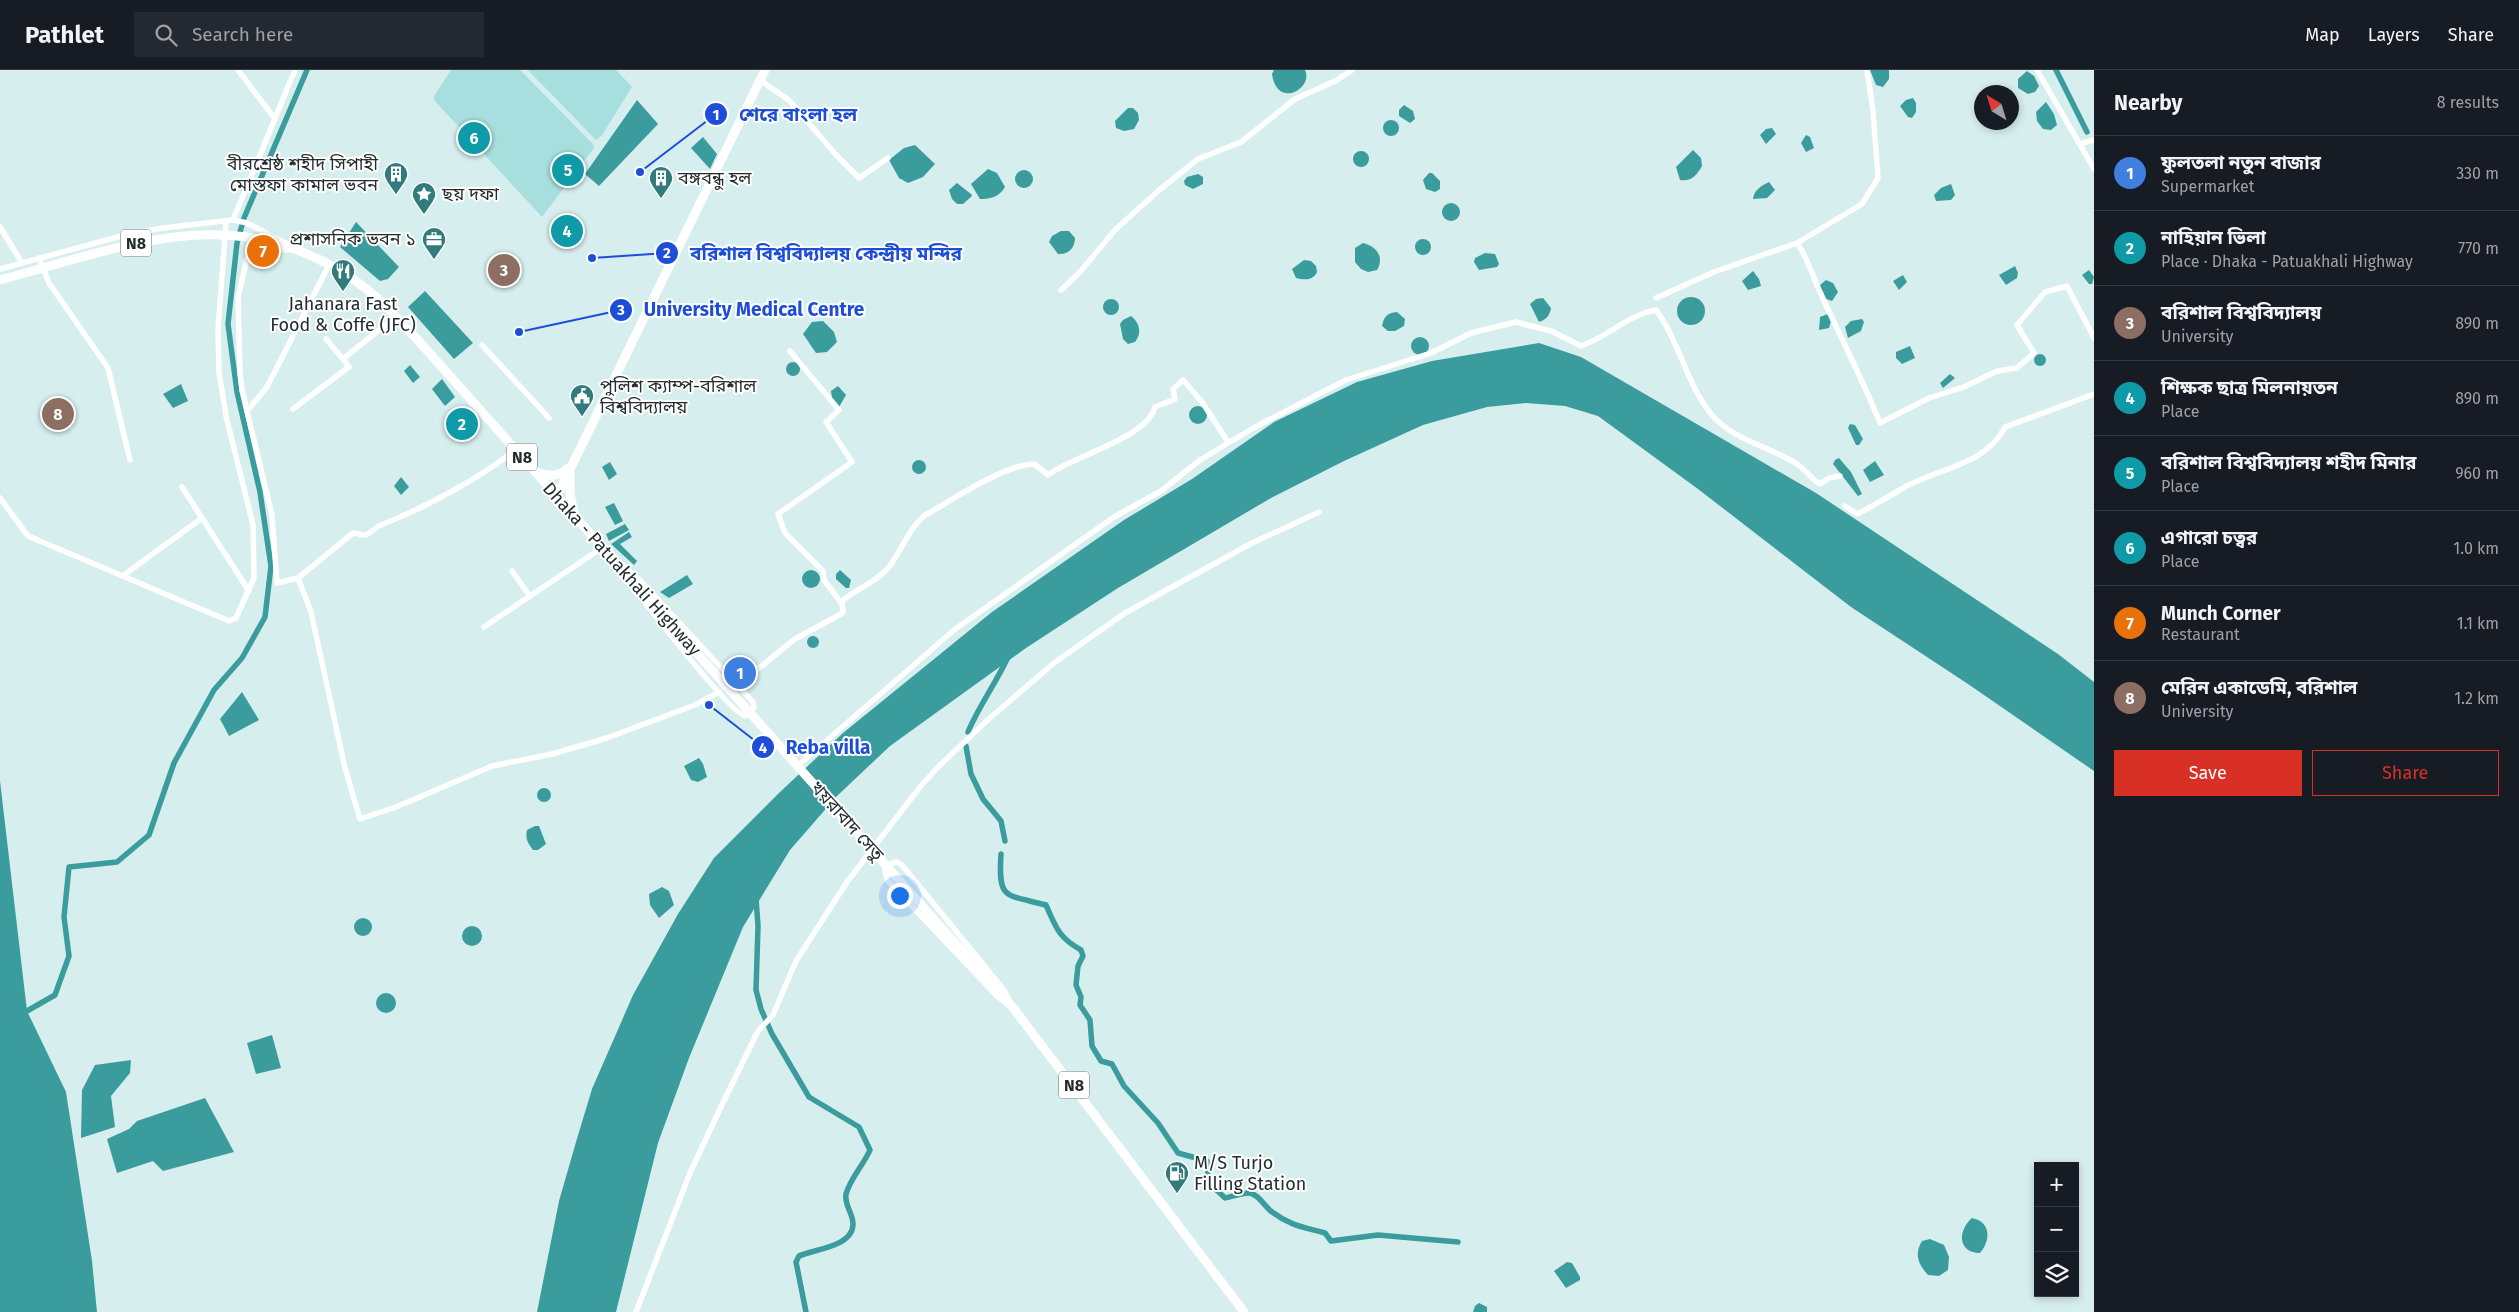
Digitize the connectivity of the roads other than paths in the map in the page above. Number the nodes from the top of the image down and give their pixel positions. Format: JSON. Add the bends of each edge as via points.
{"nodes":[{"id":1,"x":238,"y":70,"type":"edge"},
{"id":2,"x":295,"y":70,"type":"edge"},
{"id":3,"x":765,"y":70,"type":"edge"},
{"id":4,"x":1352,"y":70,"type":"edge"},
{"id":5,"x":1867,"y":70,"type":"edge"},
{"id":6,"x":2037,"y":70,"type":"edge"},
{"id":7,"x":760,"y":80,"type":"junction"},
{"id":8,"x":276,"y":119,"type":"junction"},
{"id":9,"x":2094,"y":140,"type":"edge"},
{"id":10,"x":2080,"y":144,"type":"junction"},
{"id":11,"x":888,"y":158,"type":"dead end"},
{"id":12,"x":2094,"y":169,"type":"edge"},
{"id":13,"x":232,"y":221,"type":"junction"},
{"id":14,"x":0,"y":227,"type":"edge"},
{"id":15,"x":1797,"y":243,"type":"junction"},
{"id":16,"x":300,"y":251,"type":"junction"},
{"id":17,"x":39,"y":258,"type":"junction"},
{"id":18,"x":22,"y":263,"type":"junction"},
{"id":19,"x":329,"y":265,"type":"junction"},
{"id":20,"x":0,"y":269,"type":"edge"},
{"id":21,"x":0,"y":280,"type":"edge"},
{"id":22,"x":1061,"y":290,"type":"dead end"},
{"id":23,"x":1656,"y":298,"type":"dead end"},
{"id":24,"x":395,"y":316,"type":"junction"},
{"id":25,"x":2094,"y":338,"type":"edge"},
{"id":26,"x":326,"y":339,"type":"dead end"},
{"id":27,"x":482,"y":344,"type":"dead end"},
{"id":28,"x":790,"y":351,"type":"dead end"},
{"id":29,"x":343,"y":359,"type":"junction"},
{"id":30,"x":2094,"y":394,"type":"edge"},
{"id":31,"x":293,"y":408,"type":"dead end"},
{"id":32,"x":247,"y":411,"type":"junction"},
{"id":33,"x":548,"y":418,"type":"dead end"},
{"id":34,"x":1228,"y":442,"type":"junction"},
{"id":35,"x":515,"y":450,"type":"junction"},
{"id":36,"x":130,"y":460,"type":"dead end"},
{"id":37,"x":570,"y":466,"type":"junction"},
{"id":38,"x":536,"y":472,"type":"junction"},
{"id":39,"x":1840,"y":476,"type":"dead end"},
{"id":40,"x":182,"y":487,"type":"dead end"},
{"id":41,"x":557,"y":496,"type":"junction"},
{"id":42,"x":0,"y":498,"type":"edge"},
{"id":43,"x":1844,"y":506,"type":"dead end"},
{"id":44,"x":1319,"y":512,"type":"dead end"},
{"id":45,"x":574,"y":515,"type":"junction"},
{"id":46,"x":202,"y":518,"type":"junction"},
{"id":47,"x":603,"y":547,"type":"junction"},
{"id":48,"x":610,"y":555,"type":"junction"},
{"id":49,"x":512,"y":571,"type":"dead end"},
{"id":50,"x":124,"y":575,"type":"junction"},
{"id":51,"x":298,"y":578,"type":"junction"},
{"id":52,"x":249,"y":591,"type":"junction"},
{"id":53,"x":530,"y":596,"type":"junction"},
{"id":54,"x":842,"y":604,"type":"junction"},
{"id":55,"x":484,"y":627,"type":"dead end"},
{"id":56,"x":738,"y":686,"type":"junction"},
{"id":57,"x":720,"y":692,"type":"junction"},
{"id":58,"x":743,"y":705,"type":"joint"},
{"id":59,"x":802,"y":762,"type":"dead end"},
{"id":60,"x":1014,"y":1009,"type":"junction"},
{"id":61,"x":636,"y":1312,"type":"edge"},
{"id":62,"x":1244,"y":1312,"type":"edge"}],
"edges":[{"from":1,"to":8,"type":"street"},
{"from":2,"to":8,"type":"street"},
{"from":3,"to":7,"type":"highway"},
{"from":4,"to":22,"type":"street","via":[[1294,99],[1241,142],[1198,159],[1115,230]]},
{"from":5,"to":15,"type":"street","via":[[1878,178],[1862,204]]},
{"from":6,"to":10,"type":"street"},
{"from":7,"to":11,"type":"street","via":[[790,101],[859,178]]},
{"from":7,"to":37,"type":"highway"},
{"from":8,"to":13,"type":"street"},
{"from":9,"to":10,"type":"street"},
{"from":10,"to":12,"type":"street"},
{"from":13,"to":16,"type":"street","via":[[247,223]]},
{"from":13,"to":17,"type":"street","via":[[129,234]]},
{"from":13,"to":52,"type":"street","via":[[218,329],[219,372],[226,416],[253,525],[254,578]]},
{"from":14,"to":18,"type":"street"},
{"from":15,"to":23,"type":"street","via":[[1714,272]]},
{"from":15,"to":25,"type":"street","via":[[1805,254],[1880,423],[1929,398],[1964,387],[1997,371],[2017,368],[2034,353],[2017,325],[2045,292],[2067,286]]},
{"from":16,"to":19,"type":"highway","name":"Dhaka - Patuakhali Highway","number":"N8"},
{"from":16,"to":21,"type":"highway","name":"Dhaka - Patuakhali Highway","number":"N8","via":[[234,235],[170,236]]},
{"from":16,"to":32,"type":"street","via":[[253,245],[247,249],[238,296],[240,373]]},
{"from":17,"to":18,"type":"street"},
{"from":17,"to":36,"type":"street","via":[[48,283],[108,368]]},
{"from":18,"to":20,"type":"street"},
{"from":19,"to":24,"type":"highway","name":"Dhaka - Patuakhali Highway","number":"N8","via":[[368,290]]},
{"from":19,"to":32,"type":"street","via":[[267,387]]},
{"from":24,"to":29,"type":"street"},
{"from":24,"to":35,"type":"highway","name":"Dhaka - Patuakhali Highway","number":"N8"},
{"from":26,"to":29,"type":"street"},
{"from":27,"to":33,"type":"street"},
{"from":28,"to":54,"type":"street","via":[[839,410],[826,422],[852,462],[778,514],[785,533],[823,571],[824,580]]},
{"from":29,"to":31,"type":"street","via":[[349,368]]},
{"from":30,"to":43,"type":"street","via":[[2005,427],[1988,450],[1971,460],[1904,487],[1857,514]]},
{"from":32,"to":51,"type":"street","via":[[272,515],[277,583]]},
{"from":34,"to":39,"type":"street","via":[[1346,380],[1431,353],[1471,333],[1516,322],[1551,331],[1581,346],[1625,321],[1656,310],[1696,390],[1724,427],[1799,465],[1820,484]]},
{"from":34,"to":54,"type":"street","via":[[1183,380],[1173,389],[1175,399],[1155,407],[1150,419],[1102,449],[1048,475],[1034,464],[1027,464],[993,477],[924,516],[915,524],[889,567],[844,599]]},
{"from":34,"to":59,"type":"street","via":[[954,630]]},
{"from":35,"to":38,"type":"highway","name":"Dhaka - Patuakhali Highway","number":"N8"},
{"from":35,"to":51,"type":"street","via":[[490,470],[419,508],[364,535],[353,533]]},
{"from":37,"to":38,"type":"highway","via":[[559,474]]},
{"from":37,"to":41,"type":"highway"},
{"from":37,"to":45,"type":"highway"},
{"from":38,"to":41,"type":"highway","name":"Dhaka - Patuakhali Highway","number":"N8"},
{"from":40,"to":46,"type":"street"},
{"from":41,"to":45,"type":"highway","name":"Dhaka - Patuakhali Highway","number":"N8"},
{"from":42,"to":50,"type":"street","via":[[28,536]]},
{"from":44,"to":61,"type":"street","via":[[1252,543],[1125,613],[1054,663],[939,766],[867,854],[796,961],[773,1015],[758,1031],[690,1173]]},
{"from":45,"to":47,"type":"highway","name":"Dhaka - Patuakhali Highway","number":"N8"},
{"from":46,"to":50,"type":"street"},
{"from":46,"to":52,"type":"street"},
{"from":47,"to":48,"type":"highway","name":"Dhaka - Patuakhali Highway","number":"N8"},
{"from":47,"to":53,"type":"street"},
{"from":48,"to":56,"type":"street","via":[[638,578]]},
{"from":48,"to":57,"type":"street"},
{"from":48,"to":58,"type":"highway","name":"Dhaka - Patuakhali Highway","number":"N8"},
{"from":49,"to":53,"type":"street"},
{"from":50,"to":52,"type":"street","via":[[229,621],[236,618]]},
{"from":51,"to":57,"type":"street","via":[[311,612],[345,768],[360,819],[492,766],[552,754],[607,738],[695,705]]},
{"from":53,"to":55,"type":"street"},
{"from":54,"to":56,"type":"street","via":[[841,614],[795,638]]},
{"from":56,"to":57,"type":"street","via":[[753,702],[754,708],[745,716],[734,710]]},
{"from":58,"to":60,"type":"highway","name":"খয়রাবাদ সেতু","number":"N8"},
{"from":60,"to":60,"type":"street","via":[[997,996],[887,880],[885,869],[892,863],[902,865],[1004,990]]},
{"from":60,"to":62,"type":"highway","number":"N8"}]}
